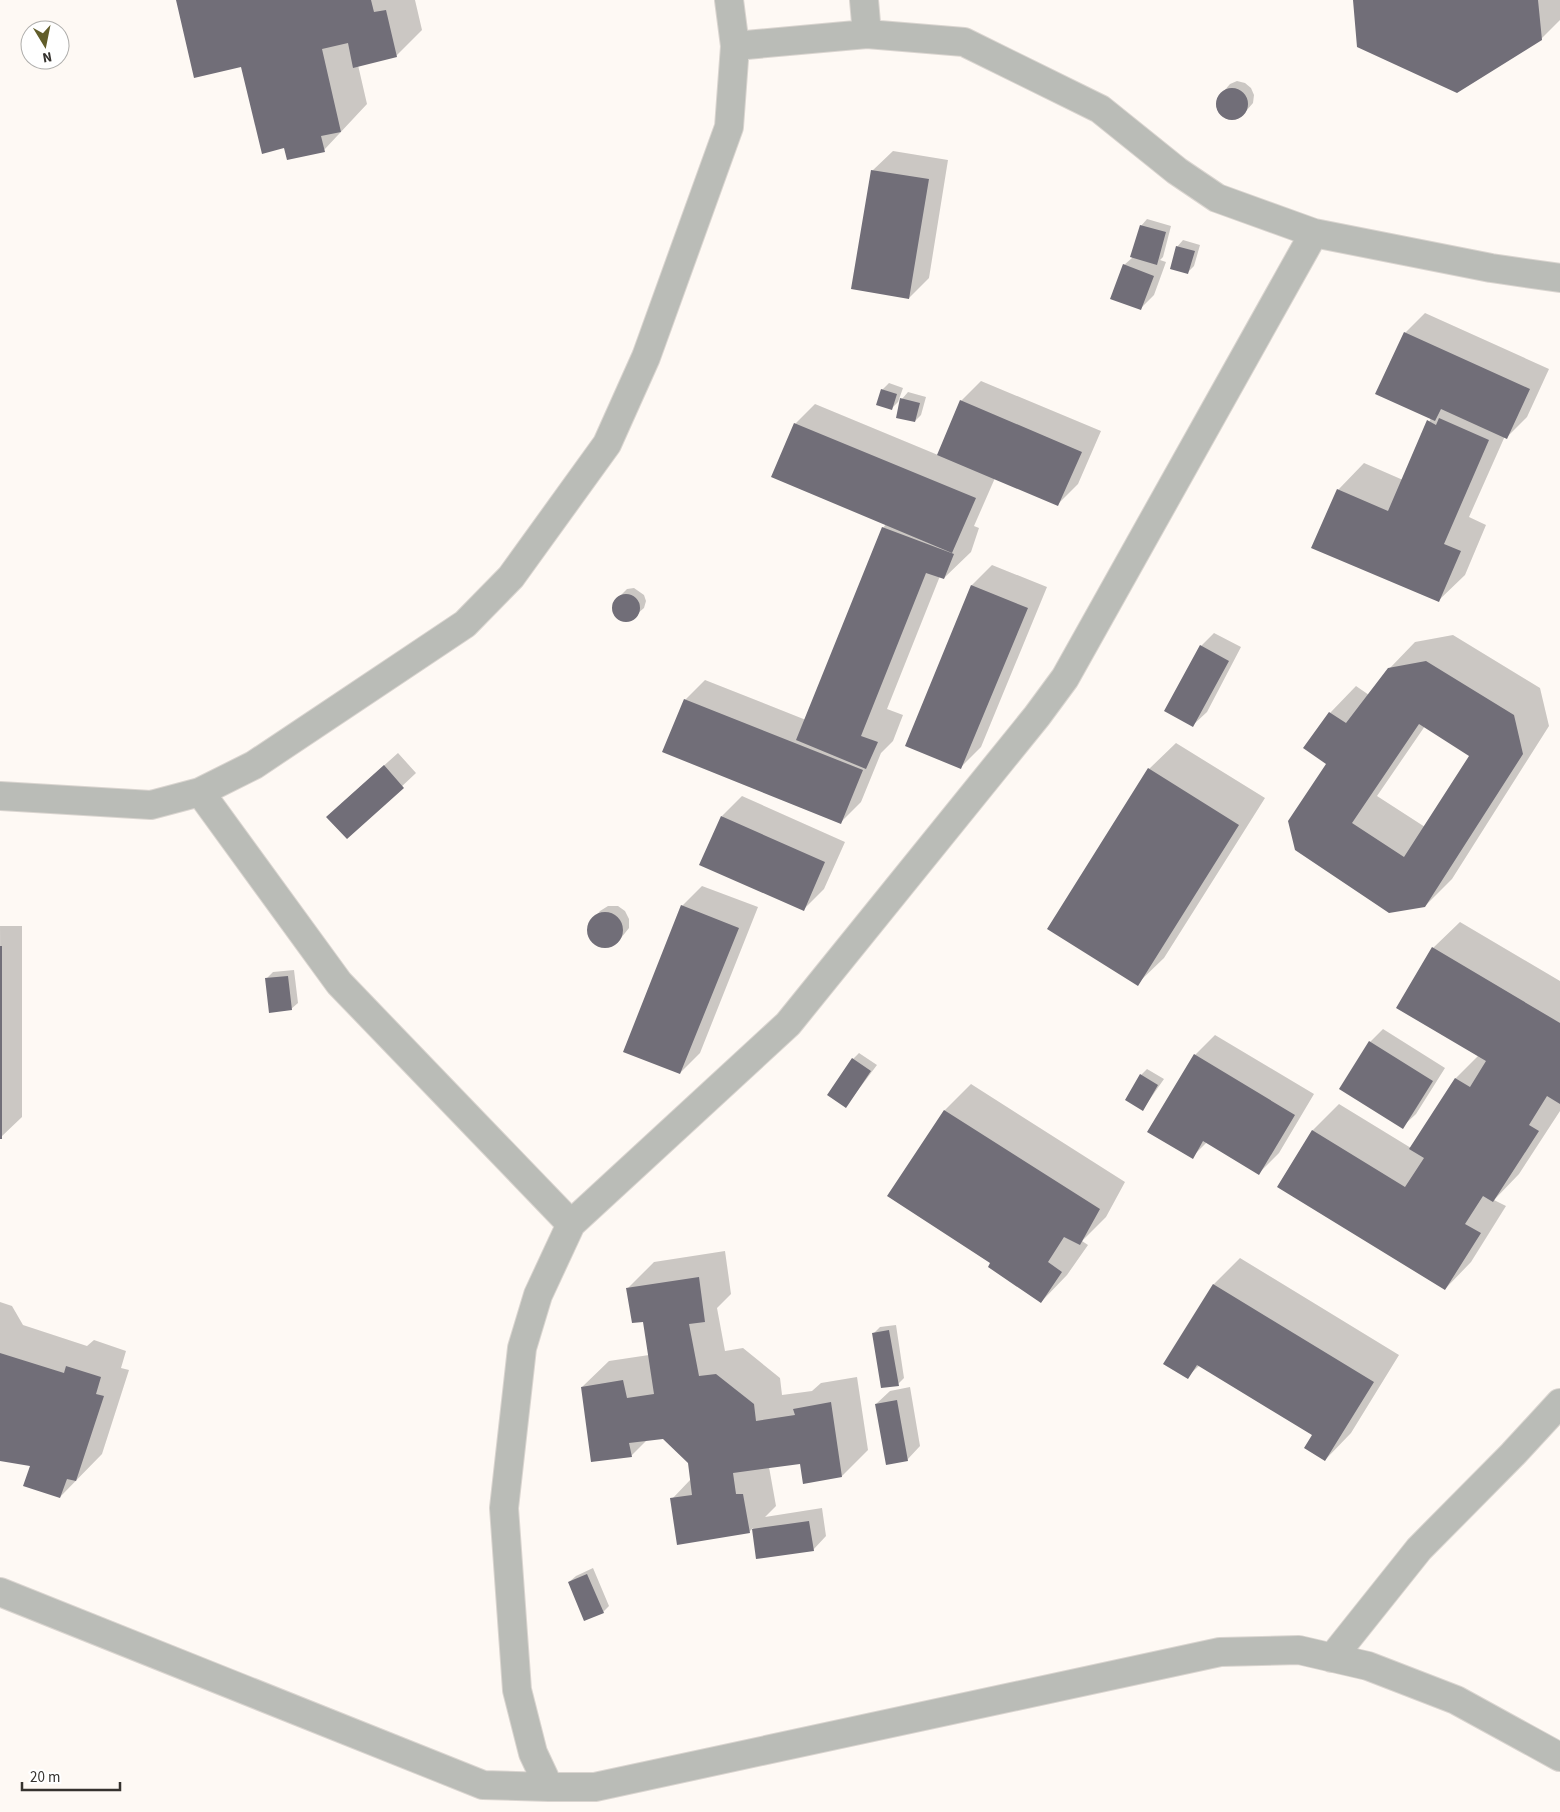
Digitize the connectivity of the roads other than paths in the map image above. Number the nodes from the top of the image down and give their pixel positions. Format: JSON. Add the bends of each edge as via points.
{"nodes":[{"id":1,"x":729,"y":0,"type":"edge"},
{"id":2,"x":864,"y":0,"type":"edge"},
{"id":3,"x":868,"y":34,"type":"junction"},
{"id":4,"x":735,"y":46,"type":"junction"},
{"id":5,"x":1314,"y":232,"type":"junction"},
{"id":6,"x":1560,"y":278,"type":"edge"},
{"id":7,"x":200,"y":792,"type":"junction"},
{"id":8,"x":0,"y":796,"type":"edge"},
{"id":9,"x":571,"y":1224,"type":"junction"},
{"id":10,"x":1560,"y":1403,"type":"edge"},
{"id":11,"x":0,"y":1592,"type":"edge"},
{"id":12,"x":1332,"y":1658,"type":"junction"},
{"id":13,"x":1560,"y":1757,"type":"edge"},
{"id":14,"x":549,"y":1786,"type":"junction"}],
"edges":[{"from":1,"to":4,"type":"street"},
{"from":2,"to":3,"type":"street"},
{"from":3,"to":4,"type":"street"},
{"from":3,"to":5,"type":"street","via":[[964,42],[1100,109],[1217,198]]},
{"from":4,"to":7,"type":"street","via":[[729,127],[646,357],[607,444],[511,578],[466,624],[254,765]]},
{"from":5,"to":6,"type":"street","via":[[1491,268]]},
{"from":5,"to":9,"type":"street","via":[[1065,678],[1037,716],[788,1024]]},
{"from":7,"to":8,"type":"street","via":[[151,805]]},
{"from":7,"to":9,"type":"street","via":[[339,983]]},
{"from":9,"to":14,"type":"street","via":[[538,1294],[522,1348],[504,1508],[517,1690],[533,1753]]},
{"from":10,"to":12,"type":"street","via":[[1419,1549]]},
{"from":11,"to":14,"type":"street","via":[[483,1785]]},
{"from":12,"to":13,"type":"street","via":[[1368,1666],[1456,1700]]},
{"from":12,"to":14,"type":"street","via":[[1299,1650],[1220,1652],[594,1787]]}]}
